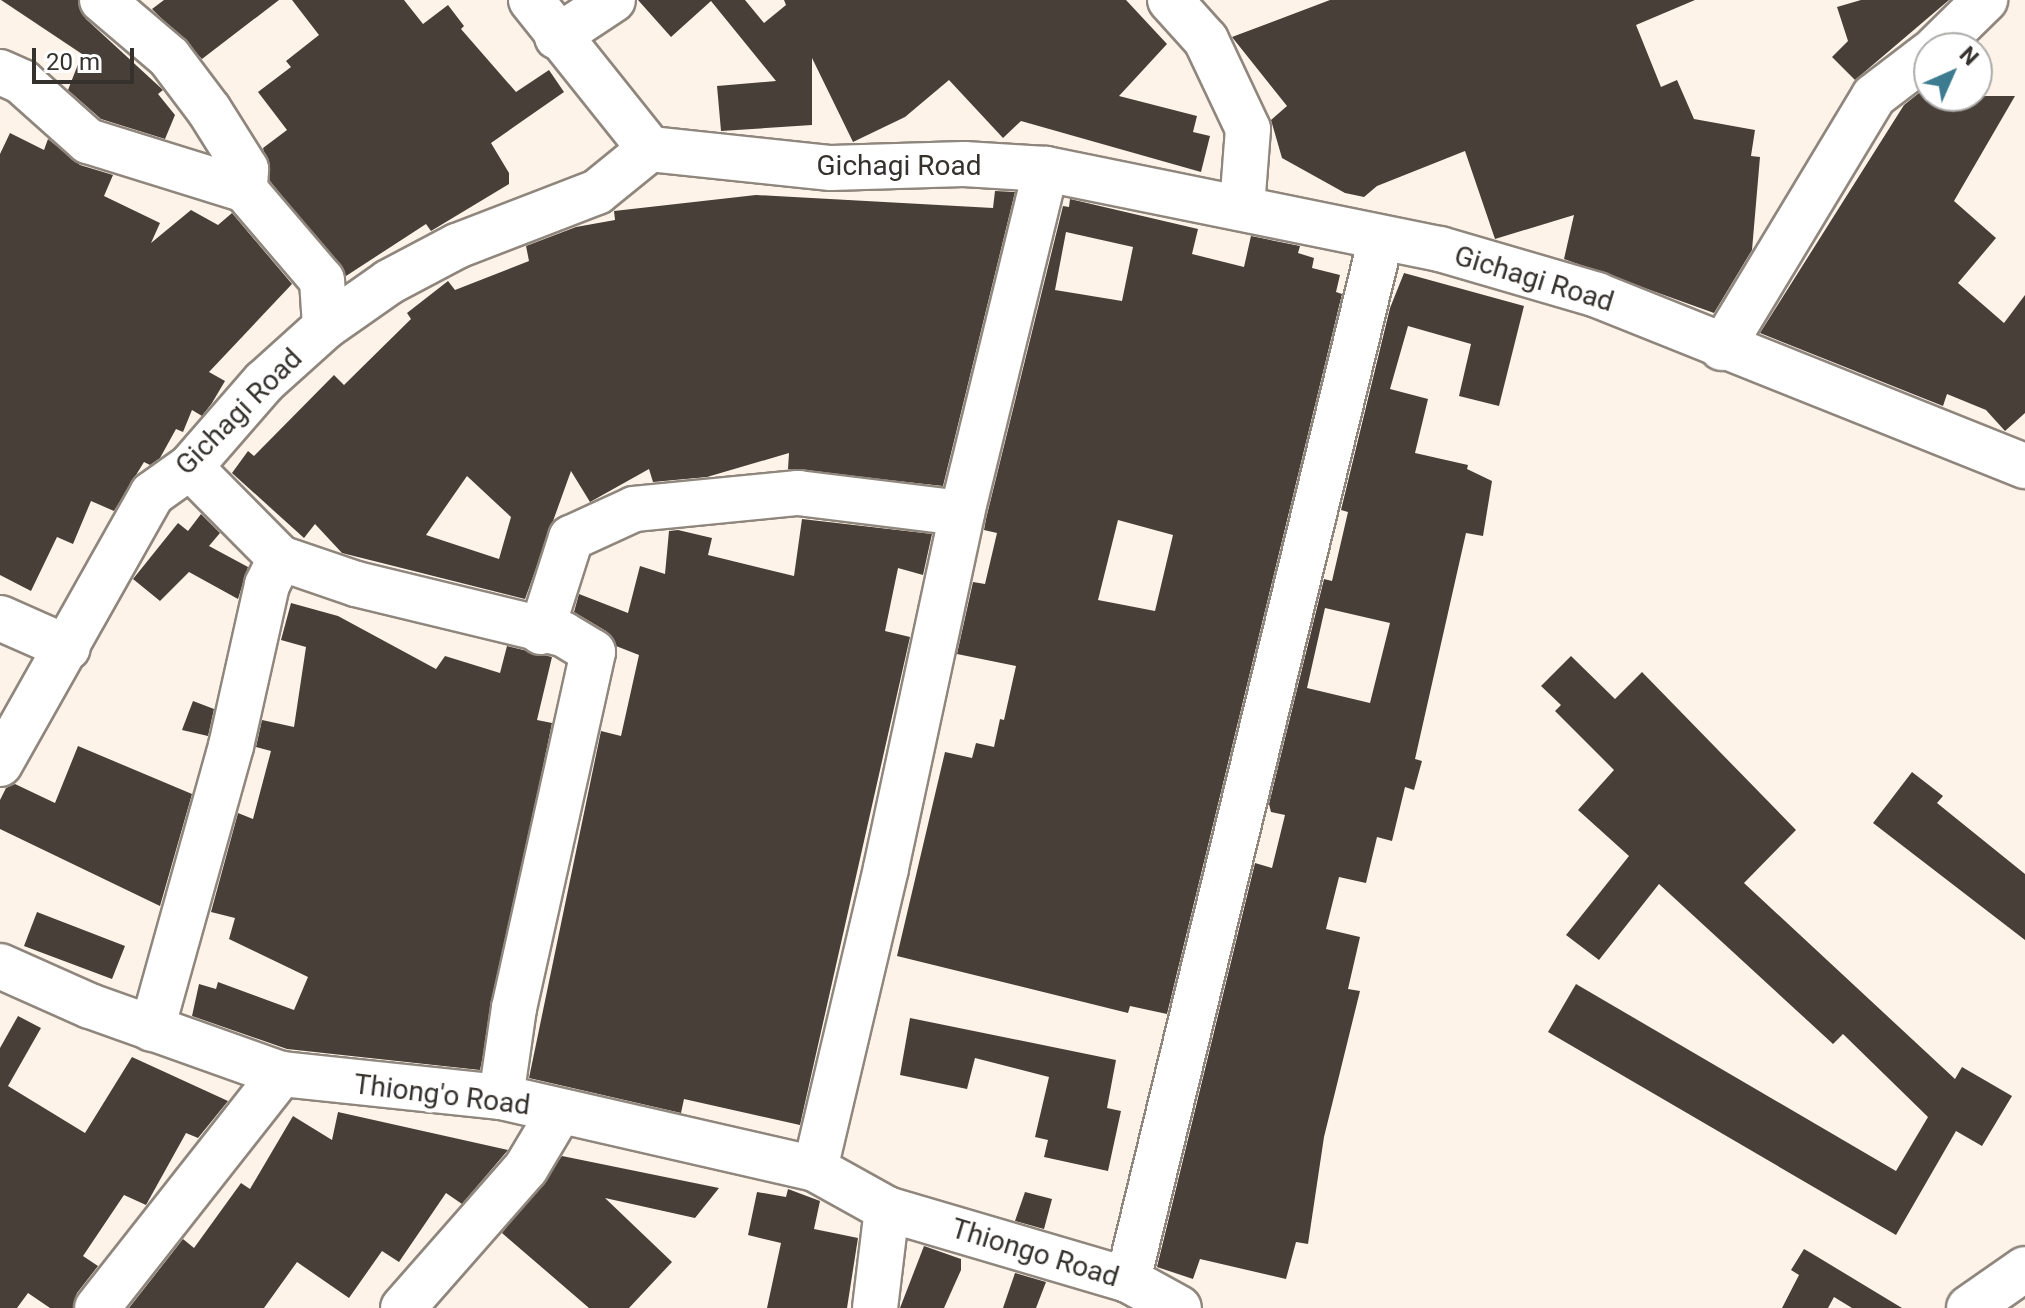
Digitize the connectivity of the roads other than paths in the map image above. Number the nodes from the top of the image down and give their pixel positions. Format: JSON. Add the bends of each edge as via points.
{"nodes":[{"id":1,"x":102,"y":0,"type":"edge"},
{"id":2,"x":531,"y":0,"type":"edge"},
{"id":3,"x":613,"y":0,"type":"edge"},
{"id":4,"x":1170,"y":0,"type":"edge"},
{"id":5,"x":1985,"y":0,"type":"edge"},
{"id":6,"x":1952,"y":32,"type":"edge"},
{"id":7,"x":557,"y":37,"type":"junction"},
{"id":8,"x":1913,"y":66,"type":"edge"},
{"id":9,"x":0,"y":72,"type":"edge"},
{"id":10,"x":650,"y":149,"type":"junction"},
{"id":11,"x":1046,"y":169,"type":"junction"},
{"id":12,"x":245,"y":190,"type":"junction"},
{"id":13,"x":1242,"y":207,"type":"junction"},
{"id":14,"x":1381,"y":238,"type":"junction"},
{"id":15,"x":325,"y":327,"type":"junction"},
{"id":16,"x":1722,"y":348,"type":"junction"},
{"id":17,"x":2025,"y":466,"type":"edge"},
{"id":18,"x":190,"y":467,"type":"junction"},
{"id":19,"x":962,"y":513,"type":"junction"},
{"id":20,"x":280,"y":558,"type":"junction"},
{"id":21,"x":0,"y":618,"type":"edge"},
{"id":22,"x":541,"y":632,"type":"junction"},
{"id":23,"x":68,"y":648,"type":"junction"},
{"id":24,"x":0,"y":764,"type":"edge"},
{"id":25,"x":0,"y":966,"type":"edge"},
{"id":26,"x":152,"y":1029,"type":"junction"},
{"id":27,"x":281,"y":1074,"type":"junction"},
{"id":28,"x":501,"y":1097,"type":"junction"},
{"id":29,"x":560,"y":1111,"type":"junction"},
{"id":30,"x":815,"y":1169,"type":"junction"},
{"id":31,"x":887,"y":1209,"type":"junction"},
{"id":32,"x":2025,"y":1269,"type":"edge"},
{"id":33,"x":1128,"y":1280,"type":"junction"},
{"id":34,"x":97,"y":1308,"type":"edge"},
{"id":35,"x":403,"y":1308,"type":"edge"},
{"id":36,"x":875,"y":1308,"type":"edge"},
{"id":37,"x":1179,"y":1308,"type":"edge"},
{"id":38,"x":1969,"y":1308,"type":"edge"}],
"edges":[{"from":1,"to":12,"type":"street","via":[[169,57],[238,153],[246,169]]},
{"from":2,"to":7,"type":"street"},
{"from":3,"to":7,"type":"street"},
{"from":4,"to":13,"type":"street","via":[[1206,40],[1248,129]]},
{"from":5,"to":6,"type":"street"},
{"from":7,"to":10,"type":"street"},
{"from":8,"to":16,"type":"street","via":[[1874,96]]},
{"from":9,"to":12,"type":"street","via":[[22,82],[88,141]]},
{"from":10,"to":11,"type":"street","name":"Gichagi Road","via":[[831,168],[964,164]]},
{"from":10,"to":15,"type":"street","name":"Gichagi Road","via":[[597,192],[457,246],[389,282]]},
{"from":11,"to":13,"type":"street","name":"Gichagi Road"},
{"from":11,"to":19,"type":"street"},
{"from":12,"to":15,"type":"street","via":[[322,280]]},
{"from":13,"to":14,"type":"street","name":"Gichagi Road"},
{"from":14,"to":16,"type":"street","name":"Gichagi Road","via":[[1440,249],[1597,295]]},
{"from":14,"to":33,"type":"street"},
{"from":15,"to":18,"type":"street","name":"Gichagi Road","via":[[264,382]]},
{"from":16,"to":17,"type":"street","name":"Gichagi Road"},
{"from":18,"to":20,"type":"street"},
{"from":18,"to":23,"type":"street","name":"Gichagi Road","via":[[152,494]]},
{"from":19,"to":22,"type":"street","via":[[798,493],[634,509],[571,538]]},
{"from":19,"to":30,"type":"street"},
{"from":20,"to":22,"type":"street","via":[[356,584]]},
{"from":20,"to":26,"type":"street","via":[[267,585],[231,746]]},
{"from":21,"to":23,"type":"street"},
{"from":22,"to":28,"type":"street","via":[[563,634],[593,652],[514,1008]]},
{"from":23,"to":24,"type":"street","name":"Gichagi Road"},
{"from":25,"to":26,"type":"street","name":"Thiong'o Road"},
{"from":26,"to":27,"type":"street","name":"Thiong'o Road"},
{"from":27,"to":28,"type":"street","name":"Thiong'o Road"},
{"from":27,"to":34,"type":"street"},
{"from":28,"to":29,"type":"street","name":"Thiong'o Road"},
{"from":29,"to":30,"type":"street","name":"Thiong'o Road"},
{"from":29,"to":35,"type":"street","via":[[526,1168]]},
{"from":30,"to":31,"type":"street","name":"Thiong'o Road"},
{"from":31,"to":33,"type":"street","name":"Thiongo Road"},
{"from":31,"to":36,"type":"street"},
{"from":32,"to":38,"type":"street"},
{"from":33,"to":37,"type":"street","name":"Thiongo Road"}]}
